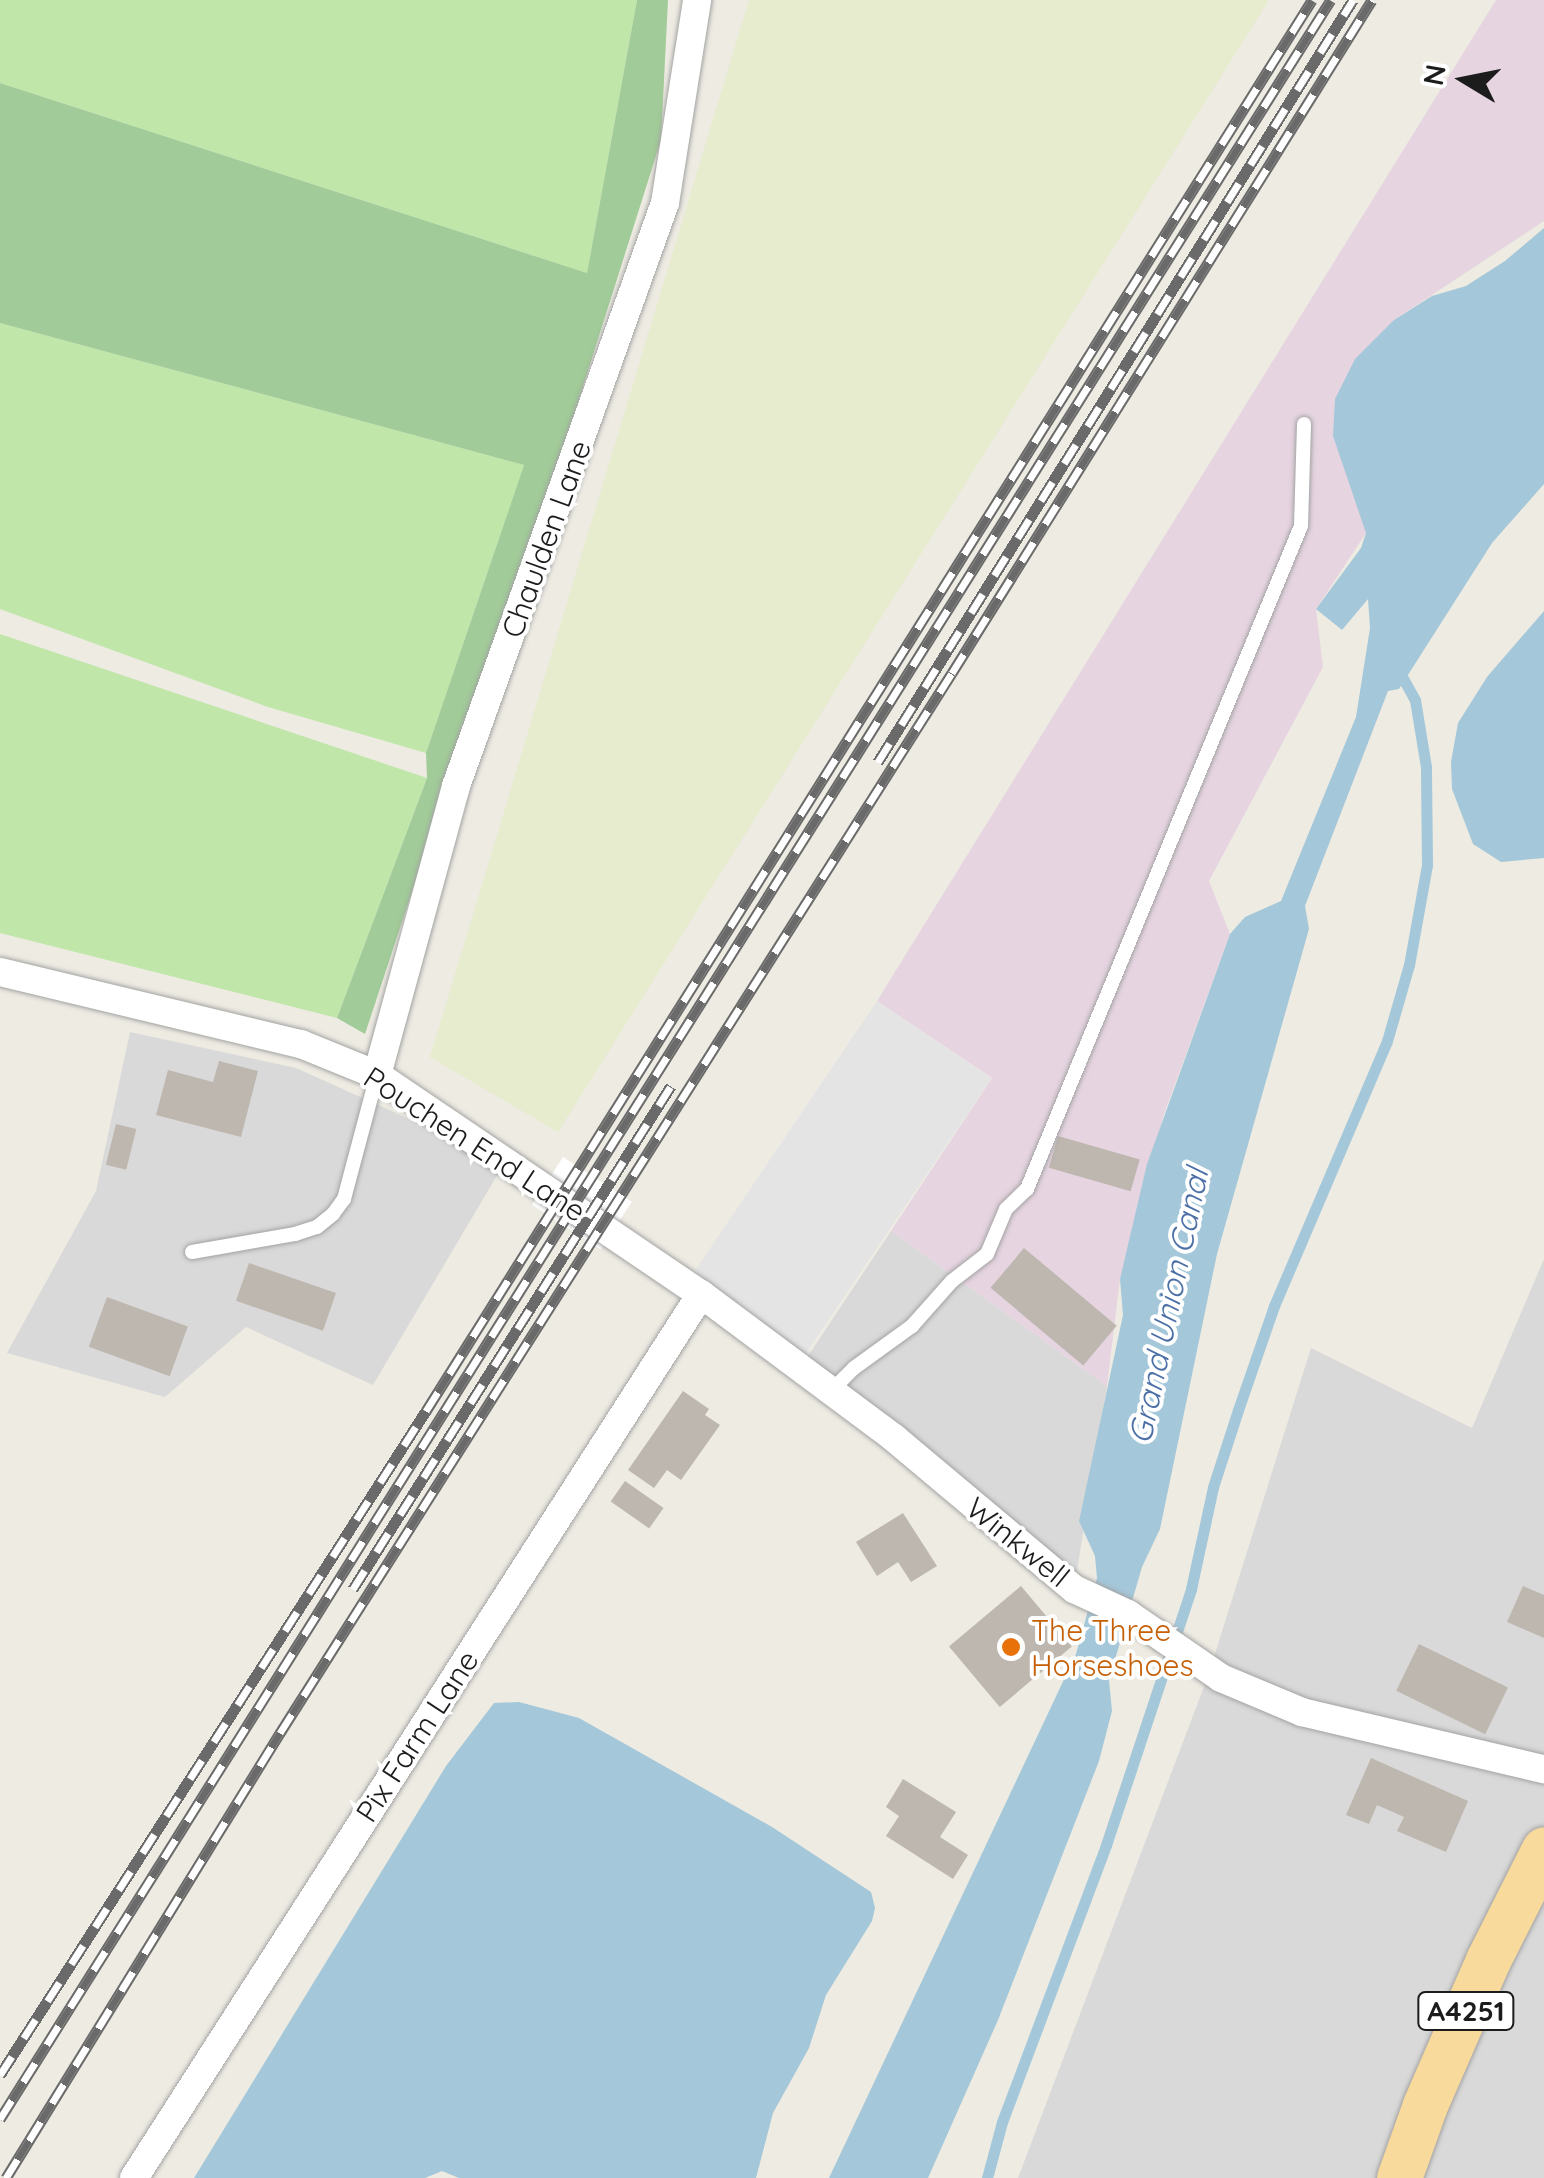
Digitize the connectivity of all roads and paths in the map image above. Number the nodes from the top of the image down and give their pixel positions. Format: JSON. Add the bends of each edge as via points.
{"nodes":[{"id":1,"x":697,"y":0,"type":"edge"},
{"id":2,"x":1304,"y":424,"type":"dead end"},
{"id":3,"x":0,"y":972,"type":"edge"},
{"id":4,"x":377,"y":1075,"type":"junction"},
{"id":5,"x":192,"y":1252,"type":"dead end"},
{"id":6,"x":701,"y":1294,"type":"junction"},
{"id":7,"x":832,"y":1391,"type":"junction"},
{"id":8,"x":1544,"y":1769,"type":"edge"},
{"id":9,"x":1544,"y":1849,"type":"edge"},
{"id":10,"x":134,"y":2178,"type":"edge"},
{"id":11,"x":1399,"y":2178,"type":"edge"}],
"edges":[{"from":1,"to":4,"type":"street","name":"Chaulden Lane","via":[[665,204],[456,786]]},
{"from":2,"to":7,"type":"lane","via":[[1300,526],[1028,1189],[1006,1209],[987,1254]]},
{"from":3,"to":4,"type":"street","name":"Pouchen End Lane","via":[[301,1044]]},
{"from":4,"to":5,"type":"lane","via":[[344,1199],[333,1214],[295,1234]]},
{"from":4,"to":6,"type":"street","name":"Pouchen End Lane"},
{"from":6,"to":7,"type":"street","name":"Winkwell"},
{"from":6,"to":10,"type":"street","name":"Pix Farm Lane"},
{"from":7,"to":8,"type":"street","name":"Winkwell","via":[[1074,1589],[1128,1614],[1222,1678],[1302,1712]]},
{"from":9,"to":11,"type":"main road","number":"A4251","via":[[1480,1978]]}]}
